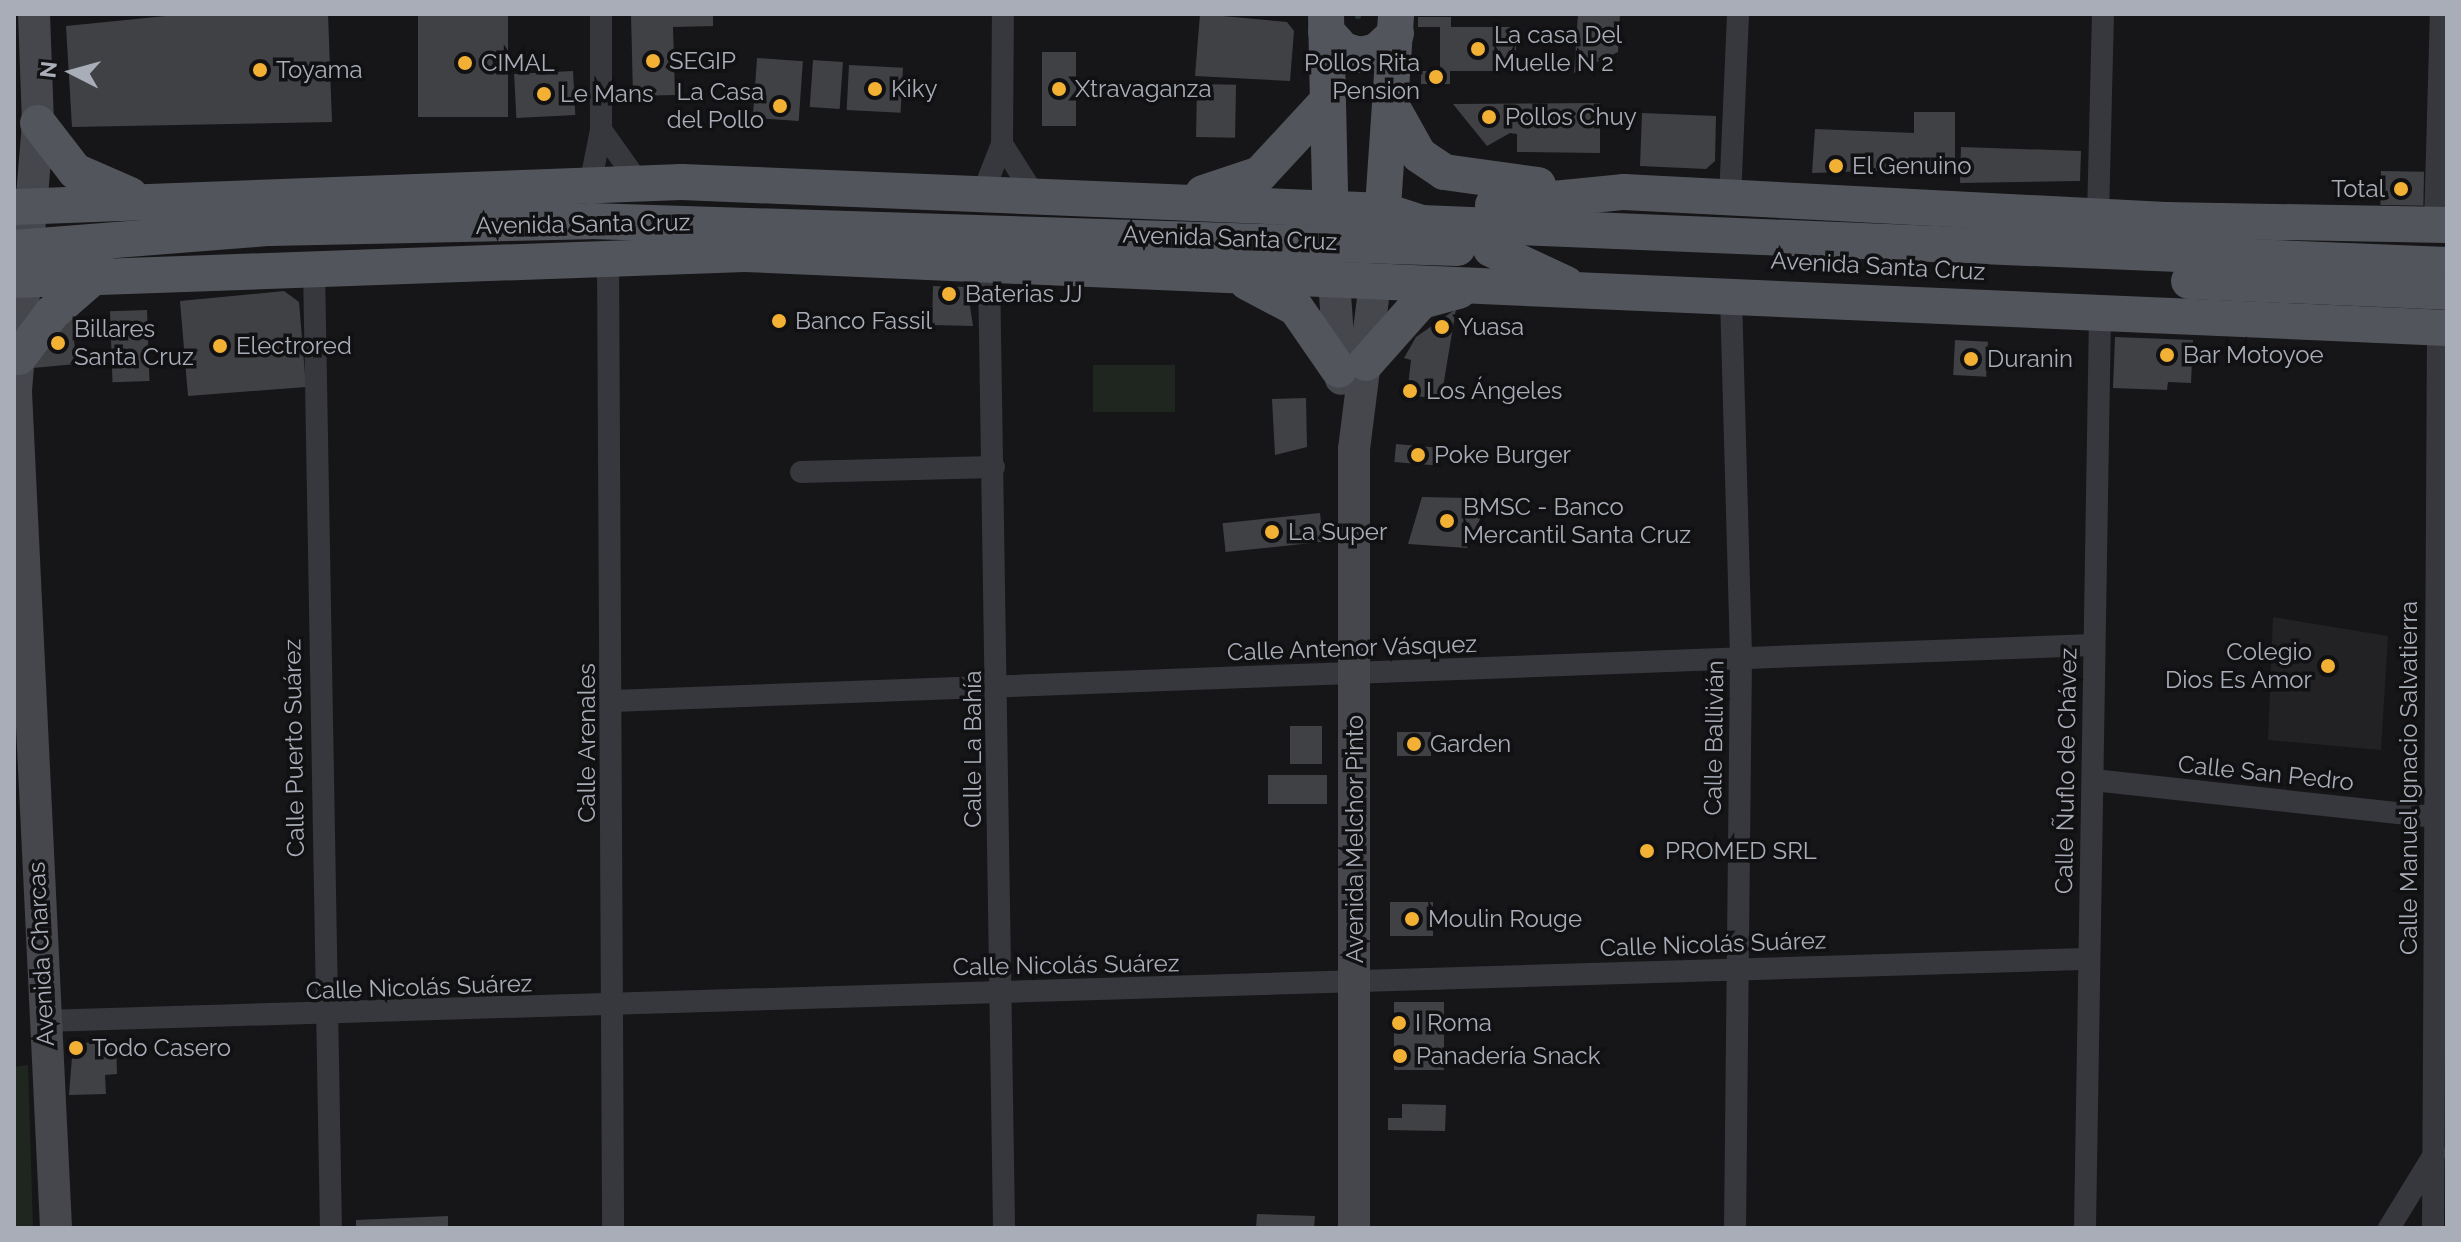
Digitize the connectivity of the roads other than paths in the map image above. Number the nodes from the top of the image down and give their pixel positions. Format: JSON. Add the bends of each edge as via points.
{"nodes":[{"id":1,"x":34,"y":14,"type":"edge"},
{"id":2,"x":601,"y":14,"type":"edge"},
{"id":3,"x":1003,"y":14,"type":"edge"},
{"id":4,"x":1738,"y":14,"type":"edge"},
{"id":5,"x":2103,"y":14,"type":"edge"},
{"id":6,"x":2441,"y":14,"type":"edge"},
{"id":7,"x":1326,"y":23,"type":"edge"},
{"id":8,"x":1396,"y":24,"type":"edge"},
{"id":9,"x":1323,"y":106,"type":"junction"},
{"id":10,"x":1395,"y":112,"type":"junction"},
{"id":11,"x":38,"y":123,"type":"junction"},
{"id":12,"x":601,"y":130,"type":"junction"},
{"id":13,"x":1002,"y":144,"type":"junction"},
{"id":14,"x":638,"y":182,"type":"junction"},
{"id":15,"x":590,"y":185,"type":"junction"},
{"id":16,"x":1624,"y":192,"type":"junction"},
{"id":17,"x":982,"y":195,"type":"junction"},
{"id":18,"x":1035,"y":196,"type":"junction"},
{"id":19,"x":136,"y":197,"type":"junction"},
{"id":20,"x":1730,"y":198,"type":"junction"},
{"id":21,"x":1157,"y":202,"type":"junction"},
{"id":22,"x":2098,"y":217,"type":"junction"},
{"id":23,"x":2165,"y":220,"type":"junction"},
{"id":24,"x":2441,"y":224,"type":"edge"},
{"id":25,"x":523,"y":225,"type":"junction"},
{"id":26,"x":1331,"y":226,"type":"junction"},
{"id":27,"x":1382,"y":228,"type":"junction"},
{"id":28,"x":1207,"y":237,"type":"junction"},
{"id":29,"x":134,"y":239,"type":"junction"},
{"id":30,"x":1491,"y":249,"type":"junction"},
{"id":31,"x":21,"y":253,"type":"edge"},
{"id":32,"x":745,"y":254,"type":"junction"},
{"id":33,"x":608,"y":257,"type":"junction"},
{"id":34,"x":2390,"y":261,"type":"junction"},
{"id":35,"x":2447,"y":265,"type":"edge"},
{"id":36,"x":314,"y":267,"type":"junction"},
{"id":37,"x":989,"y":270,"type":"junction"},
{"id":38,"x":1104,"y":272,"type":"junction"},
{"id":39,"x":1211,"y":274,"type":"junction"},
{"id":40,"x":96,"y":275,"type":"junction"},
{"id":41,"x":1334,"y":280,"type":"junction"},
{"id":42,"x":2178,"y":280,"type":"junction"},
{"id":43,"x":1375,"y":282,"type":"junction"},
{"id":44,"x":1486,"y":287,"type":"junction"},
{"id":45,"x":1580,"y":290,"type":"junction"},
{"id":46,"x":2447,"y":292,"type":"edge"},
{"id":47,"x":1731,"y":297,"type":"junction"},
{"id":48,"x":2100,"y":315,"type":"junction"},
{"id":49,"x":2336,"y":323,"type":"junction"},
{"id":50,"x":2443,"y":328,"type":"edge"},
{"id":51,"x":1353,"y":366,"type":"junction"},
{"id":52,"x":16,"y":378,"type":"edge"},
{"id":53,"x":994,"y":467,"type":"junction"},
{"id":54,"x":801,"y":472,"type":"dead end"},
{"id":55,"x":19,"y":569,"type":"edge"},
{"id":56,"x":2093,"y":645,"type":"junction"},
{"id":57,"x":1741,"y":657,"type":"junction"},
{"id":58,"x":1355,"y":676,"type":"junction"},
{"id":59,"x":999,"y":682,"type":"junction"},
{"id":60,"x":613,"y":701,"type":"junction"},
{"id":61,"x":2093,"y":780,"type":"junction"},
{"id":62,"x":2433,"y":817,"type":"junction"},
{"id":63,"x":2089,"y":959,"type":"junction"},
{"id":64,"x":1737,"y":968,"type":"junction"},
{"id":65,"x":1355,"y":986,"type":"junction"},
{"id":66,"x":1000,"y":991,"type":"junction"},
{"id":67,"x":611,"y":1007,"type":"junction"},
{"id":68,"x":324,"y":1016,"type":"junction"},
{"id":69,"x":44,"y":1021,"type":"junction"},
{"id":70,"x":2447,"y":1130,"type":"edge"},
{"id":71,"x":2436,"y":1151,"type":"junction"},
{"id":72,"x":56,"y":1228,"type":"edge"},
{"id":73,"x":331,"y":1228,"type":"edge"},
{"id":74,"x":613,"y":1228,"type":"edge"},
{"id":75,"x":1004,"y":1228,"type":"edge"},
{"id":76,"x":1354,"y":1228,"type":"edge"},
{"id":77,"x":1735,"y":1228,"type":"edge"},
{"id":78,"x":2085,"y":1228,"type":"edge"},
{"id":79,"x":2389,"y":1228,"type":"edge"},
{"id":80,"x":2433,"y":1228,"type":"edge"}],
"edges":[{"from":1,"to":11,"type":"main road","name":"Avenida Charcas"},
{"from":2,"to":12,"type":"street"},
{"from":3,"to":13,"type":"street"},
{"from":4,"to":20,"type":"street"},
{"from":5,"to":22,"type":"street"},
{"from":6,"to":24,"type":"street"},
{"from":7,"to":8,"type":"main road","via":[[1343,50],[1360,55],[1377,51]]},
{"from":7,"to":9,"type":"main road","name":"Avenida Melchor Pinto"},
{"from":8,"to":10,"type":"main road","name":"Avenida Melchor Pinto"},
{"from":9,"to":21,"type":"main road","via":[[1260,174]]},
{"from":9,"to":26,"type":"main road","name":"Avenida Melchor Pinto"},
{"from":10,"to":16,"type":"main road","via":[[1419,155],[1444,172]]},
{"from":10,"to":27,"type":"main road","name":"Avenida Melchor Pinto"},
{"from":11,"to":19,"type":"main road","via":[[75,171]]},
{"from":11,"to":31,"type":"main road","name":"Avenida Charcas"},
{"from":12,"to":14,"type":"street"},
{"from":12,"to":15,"type":"street"},
{"from":13,"to":17,"type":"street"},
{"from":13,"to":18,"type":"street"},
{"from":14,"to":15,"type":"main road","name":"Avenida Santa Cruz"},
{"from":14,"to":17,"type":"main road","name":"Avenida Santa Cruz"},
{"from":15,"to":19,"type":"main road","name":"Avenida Santa Cruz"},
{"from":16,"to":20,"type":"main road","name":"Avenida Santa Cruz"},
{"from":16,"to":27,"type":"main road","name":"Avenida Santa Cruz","via":[[1520,206],[1423,202]]},
{"from":17,"to":18,"type":"main road","name":"Avenida Santa Cruz"},
{"from":18,"to":21,"type":"main road","name":"Avenida Santa Cruz"},
{"from":19,"to":31,"type":"main road","name":"Avenida Santa Cruz"},
{"from":20,"to":22,"type":"main road","name":"Avenida Santa Cruz"},
{"from":21,"to":26,"type":"main road","name":"Avenida Santa Cruz"},
{"from":22,"to":23,"type":"main road","name":"Avenida Santa Cruz"},
{"from":23,"to":24,"type":"main road","name":"Avenida Santa Cruz"},
{"from":23,"to":34,"type":"main road"},
{"from":25,"to":28,"type":"main road","name":"Avenida Santa Cruz","via":[[712,222]]},
{"from":25,"to":29,"type":"main road","name":"Avenida Santa Cruz","via":[[269,228]]},
{"from":25,"to":32,"type":"main road"},
{"from":26,"to":27,"type":"main road","name":"Avenida Santa Cruz"},
{"from":26,"to":28,"type":"main road","name":"Avenida Santa Cruz"},
{"from":26,"to":41,"type":"main road","name":"Avenida Melchor Pinto"},
{"from":27,"to":30,"type":"main road","name":"Avenida Santa Cruz"},
{"from":27,"to":34,"type":"main road","name":"Avenida Santa Cruz","via":[[1438,224]]},
{"from":27,"to":43,"type":"main road","name":"Avenida Melchor Pinto"},
{"from":28,"to":38,"type":"main road"},
{"from":29,"to":31,"type":"main road","name":"Avenida Santa Cruz"},
{"from":29,"to":40,"type":"main road"},
{"from":30,"to":42,"type":"main road","name":"Avenida Santa Cruz"},
{"from":30,"to":45,"type":"main road"},
{"from":31,"to":40,"type":"main road","name":"Avenida Santa Cruz"},
{"from":31,"to":52,"type":"main road","name":"Avenida Charcas"},
{"from":32,"to":33,"type":"main road","name":"Avenida Santa Cruz"},
{"from":32,"to":37,"type":"main road","name":"Avenida Santa Cruz"},
{"from":33,"to":36,"type":"main road","name":"Avenida Santa Cruz"},
{"from":33,"to":60,"type":"street","name":"Calle Arenales"},
{"from":34,"to":35,"type":"main road","name":"Avenida Santa Cruz"},
{"from":36,"to":40,"type":"main road","name":"Avenida Santa Cruz"},
{"from":36,"to":68,"type":"street","name":"Calle Puerto Suárez"},
{"from":37,"to":38,"type":"main road","name":"Avenida Santa Cruz"},
{"from":37,"to":53,"type":"street","name":"Calle La Bahía"},
{"from":38,"to":39,"type":"main road","name":"Avenida Santa Cruz"},
{"from":39,"to":41,"type":"main road","name":"Avenida Santa Cruz"},
{"from":39,"to":51,"type":"main road","via":[[1253,284],[1296,308]]},
{"from":40,"to":52,"type":"main road","via":[[52,313]]},
{"from":41,"to":43,"type":"main road","name":"Avenida Santa Cruz"},
{"from":41,"to":51,"type":"main road","name":"Avenida Melchor Pinto"},
{"from":42,"to":46,"type":"main road","name":"Avenida Santa Cruz"},
{"from":42,"to":49,"type":"main road"},
{"from":43,"to":44,"type":"main road","name":"Avenida Santa Cruz"},
{"from":43,"to":51,"type":"main road","name":"Avenida Melchor Pinto"},
{"from":44,"to":45,"type":"main road","name":"Avenida Santa Cruz"},
{"from":44,"to":51,"type":"main road","via":[[1421,301]]},
{"from":45,"to":47,"type":"main road","name":"Avenida Santa Cruz"},
{"from":47,"to":48,"type":"main road","name":"Avenida Santa Cruz"},
{"from":47,"to":57,"type":"street","name":"Calle Ballivián"},
{"from":48,"to":49,"type":"main road","name":"Avenida Santa Cruz"},
{"from":48,"to":56,"type":"street","name":"Calle Ñuflo de Chávez"},
{"from":49,"to":50,"type":"main road","name":"Avenida Santa Cruz"},
{"from":50,"to":62,"type":"street","name":"Calle Manuel Ignacio Salvatierra"},
{"from":51,"to":58,"type":"main road","name":"Avenida Melchor Pinto"},
{"from":52,"to":55,"type":"main road","name":"Avenida Charcas"},
{"from":53,"to":54,"type":"street"},
{"from":53,"to":59,"type":"street","name":"Calle La Bahía"},
{"from":55,"to":69,"type":"main road","name":"Avenida Charcas"},
{"from":56,"to":57,"type":"street","name":"Calle Antenor Vásquez"},
{"from":56,"to":61,"type":"street","name":"Calle Ñuflo de Chávez"},
{"from":57,"to":58,"type":"street","name":"Calle Antenor Vásquez"},
{"from":57,"to":64,"type":"street","name":"Calle Ballivián"},
{"from":58,"to":59,"type":"street","name":"Calle Antenor Vásquez"},
{"from":58,"to":65,"type":"main road","name":"Avenida Melchor Pinto"},
{"from":59,"to":60,"type":"street","name":"Calle Antenor Vásquez"},
{"from":59,"to":66,"type":"street","name":"Calle La Bahía"},
{"from":60,"to":67,"type":"street","name":"Calle Arenales"},
{"from":61,"to":62,"type":"street","name":"Calle San Pedro"},
{"from":61,"to":63,"type":"street","name":"Calle Ñuflo de Chávez"},
{"from":62,"to":71,"type":"street","name":"Calle Manuel Ignacio Salvatierra"},
{"from":63,"to":64,"type":"street","name":"Calle Nicolás Suárez"},
{"from":63,"to":78,"type":"street","name":"Calle Ñuflo de Chávez"},
{"from":64,"to":65,"type":"street","name":"Calle Nicolás Suárez"},
{"from":64,"to":77,"type":"street","name":"Calle Ballivián"},
{"from":65,"to":66,"type":"street","name":"Calle Nicolás Suárez"},
{"from":65,"to":76,"type":"main road","name":"Avenida Melchor Pinto"},
{"from":66,"to":67,"type":"street","name":"Calle Nicolás Suárez"},
{"from":66,"to":75,"type":"street","name":"Calle La Bahía"},
{"from":67,"to":68,"type":"street","name":"Calle Nicolás Suárez"},
{"from":67,"to":74,"type":"street","name":"Calle Arenales"},
{"from":68,"to":69,"type":"street","name":"Calle Nicolás Suárez"},
{"from":68,"to":73,"type":"street","name":"Calle Puerto Suárez"},
{"from":69,"to":72,"type":"main road","name":"Avenida Charcas"},
{"from":70,"to":71,"type":"street"},
{"from":71,"to":79,"type":"street"},
{"from":71,"to":80,"type":"street","name":"Calle Manuel Ignacio Salvatierra"}]}
